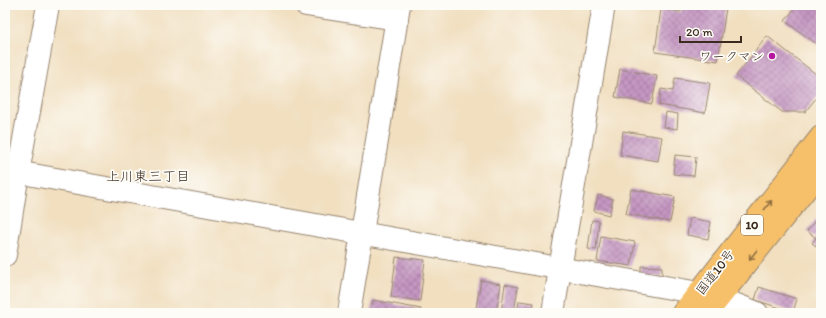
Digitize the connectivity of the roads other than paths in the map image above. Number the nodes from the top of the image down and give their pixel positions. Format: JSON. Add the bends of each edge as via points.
{"nodes":[{"id":1,"x":48,"y":5,"type":"edge"},
{"id":2,"x":306,"y":5,"type":"edge"},
{"id":3,"x":604,"y":5,"type":"edge"},
{"id":4,"x":398,"y":12,"type":"edge"},
{"id":5,"x":821,"y":137,"type":"edge"},
{"id":6,"x":821,"y":170,"type":"edge"},
{"id":7,"x":12,"y":172,"type":"edge"},
{"id":8,"x":362,"y":234,"type":"junction"},
{"id":9,"x":5,"y":256,"type":"edge"},
{"id":10,"x":560,"y":269,"type":"junction"},
{"id":11,"x":708,"y":301,"type":"edge"},
{"id":12,"x":349,"y":313,"type":"edge"},
{"id":13,"x":553,"y":313,"type":"edge"},
{"id":14,"x":683,"y":313,"type":"edge"},
{"id":15,"x":757,"y":313,"type":"edge"}],
"edges":[{"from":1,"to":7,"type":"street"},
{"from":2,"to":4,"type":"street"},
{"from":3,"to":10,"type":"street"},
{"from":4,"to":8,"type":"street"},
{"from":11,"to":5,"type":"highway","name":"国道10号","number":"10","one_way":true},
{"from":6,"to":11,"type":"highway","name":"国道10号","number":"10","one_way":true},
{"from":7,"to":8,"type":"street"},
{"from":7,"to":9,"type":"street"},
{"from":8,"to":10,"type":"street"},
{"from":8,"to":12,"type":"street"},
{"from":10,"to":11,"type":"street"},
{"from":10,"to":13,"type":"street"},
{"from":11,"to":14,"type":"highway","name":"国道10号","number":"10"},
{"from":11,"to":15,"type":"street"}]}
